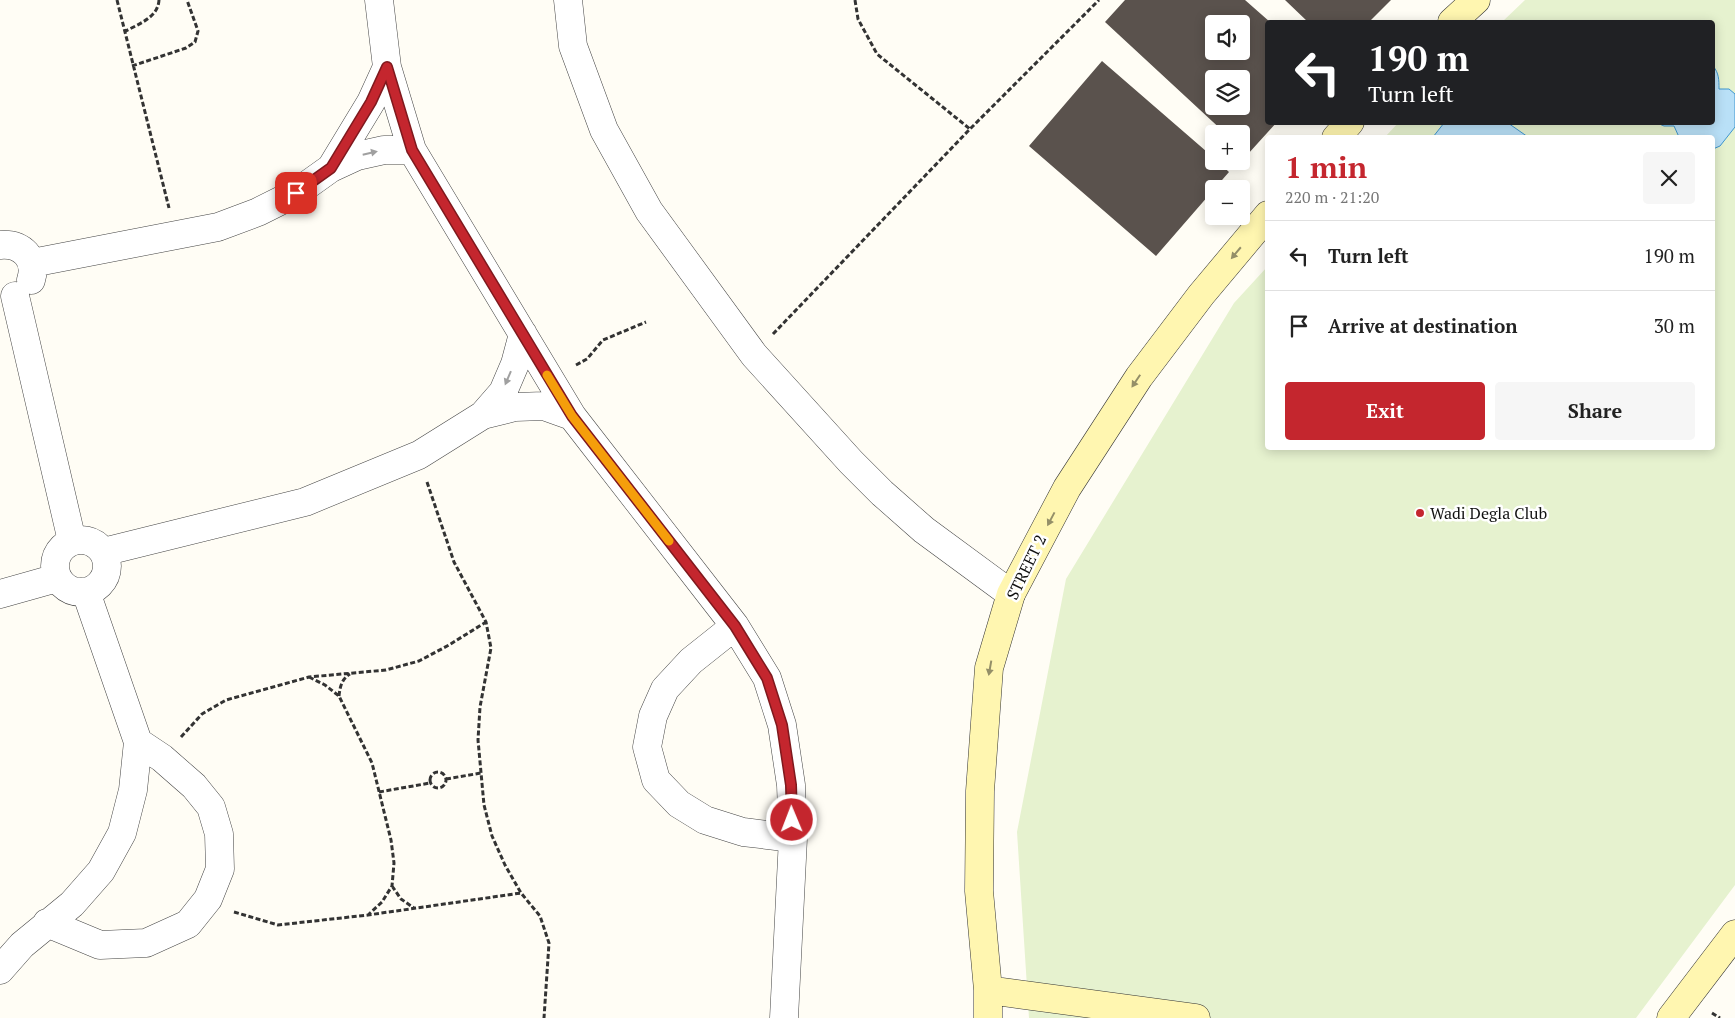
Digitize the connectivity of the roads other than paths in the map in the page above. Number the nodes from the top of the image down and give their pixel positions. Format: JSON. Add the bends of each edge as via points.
{"nodes":[{"id":1,"x":378,"y":0,"type":"edge"},
{"id":2,"x":568,"y":0,"type":"edge"},
{"id":3,"x":1476,"y":0,"type":"edge"},
{"id":4,"x":1454,"y":20,"type":"edge"},
{"id":5,"x":387,"y":67,"type":"junction"},
{"id":6,"x":1347,"y":125,"type":"edge"},
{"id":7,"x":1339,"y":135,"type":"edge"},
{"id":8,"x":412,"y":150,"type":"junction"},
{"id":9,"x":331,"y":168,"type":"junction"},
{"id":10,"x":1265,"y":219,"type":"edge"},
{"id":11,"x":0,"y":245,"type":"edge"},
{"id":12,"x":32,"y":262,"type":"junction"},
{"id":13,"x":8,"y":296,"type":"edge"},
{"id":14,"x":523,"y":334,"type":"junction"},
{"id":15,"x":482,"y":415,"type":"junction"},
{"id":16,"x":572,"y":416,"type":"junction"},
{"id":17,"x":72,"y":541,"type":"junction"},
{"id":18,"x":103,"y":552,"type":"junction"},
{"id":19,"x":58,"y":578,"type":"junction"},
{"id":20,"x":86,"y":592,"type":"junction"},
{"id":21,"x":0,"y":594,"type":"edge"},
{"id":22,"x":1011,"y":594,"type":"junction"},
{"id":23,"x":735,"y":626,"type":"junction"},
{"id":24,"x":138,"y":742,"type":"junction"},
{"id":25,"x":792,"y":838,"type":"junction"},
{"id":26,"x":47,"y":923,"type":"junction"},
{"id":27,"x":1735,"y":934,"type":"edge"},
{"id":28,"x":0,"y":970,"type":"edge"},
{"id":29,"x":988,"y":990,"type":"junction"},
{"id":30,"x":779,"y":1016,"type":"edge"},
{"id":31,"x":988,"y":1018,"type":"edge"},
{"id":32,"x":1196,"y":1018,"type":"edge"},
{"id":33,"x":1671,"y":1018,"type":"edge"}],
"edges":[{"from":1,"to":5,"type":"street"},
{"from":2,"to":22,"type":"street","via":[[573,46],[604,130],[649,211],[754,354],[850,462],[882,493],[924,530]]},
{"from":3,"to":4,"type":"street"},
{"from":5,"to":8,"type":"street"},
{"from":5,"to":9,"type":"street","via":[[371,102]]},
{"from":6,"to":7,"type":"street"},
{"from":9,"to":8,"type":"street","one_way":true,"via":[[357,156],[384,150]]},
{"from":8,"to":14,"type":"street"},
{"from":9,"to":12,"type":"street","via":[[296,193],[218,227]]},
{"from":10,"to":22,"type":"street","name":"STREET 2","one_way":true,"via":[[1200,295],[1139,377],[1067,488]]},
{"from":11,"to":12,"type":"street","via":[[20,247]]},
{"from":12,"to":13,"type":"street","via":[[30,283],[24,290]]},
{"from":13,"to":17,"type":"street"},
{"from":14,"to":15,"type":"street","one_way":true,"via":[[502,392]]},
{"from":14,"to":16,"type":"street"},
{"from":15,"to":16,"type":"street","via":[[515,407],[544,406]]},
{"from":15,"to":18,"type":"street","via":[[419,455],[305,502]]},
{"from":16,"to":23,"type":"street"},
{"from":17,"to":18,"type":"street","via":[[84,540]]},
{"from":17,"to":19,"type":"street","via":[[62,547],[57,556]]},
{"from":18,"to":20,"type":"street","via":[[106,573],[102,582]]},
{"from":19,"to":20,"type":"street","via":[[64,587],[74,592]]},
{"from":19,"to":21,"type":"street"},
{"from":20,"to":24,"type":"street"},
{"from":22,"to":29,"type":"street","name":"STREET 2","one_way":true,"via":[[990,668],[980,792],[978,891]]},
{"from":23,"to":25,"type":"street","via":[[767,678],[782,725],[791,785]]},
{"from":23,"to":25,"type":"street","via":[[691,660],[665,689],[653,716],[647,747],[656,780],[679,804],[705,820],[743,832]]},
{"from":24,"to":26,"type":"street","via":[[134,790],[122,832],[101,871],[72,904]]},
{"from":24,"to":26,"type":"street","via":[[194,786],[211,807],[219,834],[220,869],[208,899],[188,924],[146,944],[100,945]]},
{"from":25,"to":30,"type":"street"},
{"from":26,"to":28,"type":"street"},
{"from":27,"to":33,"type":"street"},
{"from":29,"to":31,"type":"street","name":"STREET 2"},
{"from":29,"to":32,"type":"street"}]}
